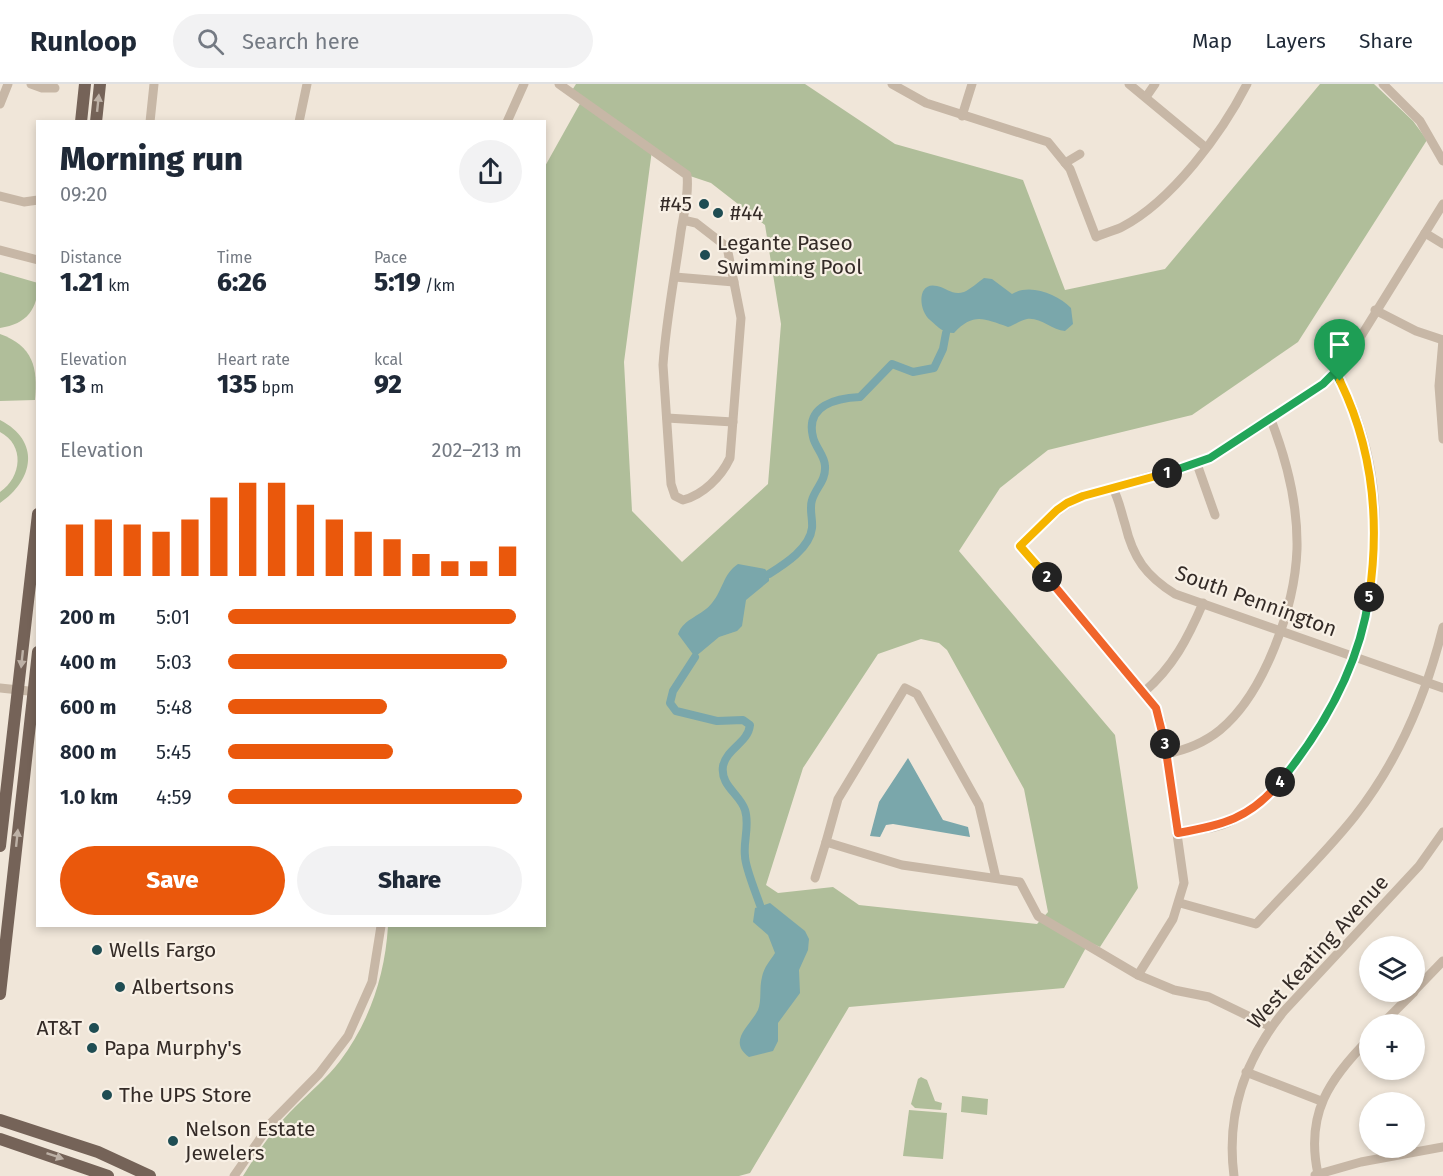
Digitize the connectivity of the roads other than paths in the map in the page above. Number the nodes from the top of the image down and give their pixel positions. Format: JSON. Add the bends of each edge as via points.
{"nodes":[{"id":1,"x":8,"y":84,"type":"edge"},
{"id":2,"x":31,"y":84,"type":"edge"},
{"id":3,"x":85,"y":84,"type":"edge"},
{"id":4,"x":100,"y":84,"type":"edge"},
{"id":5,"x":154,"y":84,"type":"edge"},
{"id":6,"x":307,"y":84,"type":"edge"},
{"id":7,"x":524,"y":84,"type":"edge"},
{"id":8,"x":560,"y":84,"type":"edge"},
{"id":9,"x":892,"y":84,"type":"edge"},
{"id":10,"x":972,"y":84,"type":"edge"},
{"id":11,"x":1129,"y":84,"type":"edge"},
{"id":12,"x":1155,"y":84,"type":"edge"},
{"id":13,"x":1248,"y":84,"type":"edge"},
{"id":14,"x":1383,"y":84,"type":"edge"},
{"id":15,"x":55,"y":88,"type":"dead end"},
{"id":16,"x":1146,"y":97,"type":"junction"},
{"id":17,"x":0,"y":104,"type":"edge"},
{"id":18,"x":962,"y":116,"type":"junction"},
{"id":19,"x":81,"y":120,"type":"edge"},
{"id":20,"x":96,"y":120,"type":"edge"},
{"id":21,"x":150,"y":120,"type":"edge"},
{"id":22,"x":299,"y":120,"type":"edge"},
{"id":23,"x":508,"y":120,"type":"edge"},
{"id":24,"x":1205,"y":147,"type":"junction"},
{"id":25,"x":1080,"y":154,"type":"dead end"},
{"id":26,"x":1443,"y":161,"type":"edge"},
{"id":27,"x":1065,"y":163,"type":"junction"},
{"id":28,"x":0,"y":196,"type":"edge"},
{"id":29,"x":36,"y":200,"type":"edge"},
{"id":30,"x":1443,"y":204,"type":"edge"},
{"id":31,"x":683,"y":220,"type":"junction"},
{"id":32,"x":1425,"y":233,"type":"junction"},
{"id":33,"x":1443,"y":244,"type":"edge"},
{"id":34,"x":0,"y":249,"type":"edge"},
{"id":35,"x":36,"y":259,"type":"edge"},
{"id":36,"x":675,"y":277,"type":"junction"},
{"id":37,"x":734,"y":282,"type":"junction"},
{"id":38,"x":1375,"y":310,"type":"junction"},
{"id":39,"x":1443,"y":340,"type":"edge"},
{"id":40,"x":1335,"y":372,"type":"junction"},
{"id":41,"x":667,"y":418,"type":"junction"},
{"id":42,"x":1271,"y":420,"type":"junction"},
{"id":43,"x":733,"y":422,"type":"junction"},
{"id":44,"x":1443,"y":439,"type":"edge"},
{"id":45,"x":1197,"y":464,"type":"junction"},
{"id":46,"x":1113,"y":489,"type":"junction"},
{"id":47,"x":1215,"y":515,"type":"dead end"},
{"id":48,"x":36,"y":532,"type":"edge"},
{"id":49,"x":1203,"y":603,"type":"junction"},
{"id":50,"x":1443,"y":627,"type":"edge"},
{"id":51,"x":1280,"y":630,"type":"junction"},
{"id":52,"x":1354,"y":657,"type":"junction"},
{"id":53,"x":1429,"y":683,"type":"junction"},
{"id":54,"x":0,"y":688,"type":"edge"},
{"id":55,"x":1443,"y":688,"type":"edge"},
{"id":56,"x":18,"y":690,"type":"junction"},
{"id":57,"x":35,"y":692,"type":"edge"},
{"id":58,"x":1144,"y":692,"type":"junction"},
{"id":59,"x":1166,"y":754,"type":"junction"},
{"id":60,"x":1443,"y":832,"type":"edge"},
{"id":61,"x":1178,"y":833,"type":"junction"},
{"id":62,"x":826,"y":842,"type":"junction"},
{"id":63,"x":0,"y":846,"type":"edge"},
{"id":64,"x":814,"y":878,"type":"dead end"},
{"id":65,"x":996,"y":878,"type":"junction"},
{"id":66,"x":1180,"y":903,"type":"junction"},
{"id":67,"x":381,"y":927,"type":"edge"},
{"id":68,"x":1443,"y":961,"type":"edge"},
{"id":69,"x":1138,"y":975,"type":"junction"},
{"id":70,"x":1425,"y":980,"type":"edge"},
{"id":71,"x":0,"y":994,"type":"edge"},
{"id":72,"x":1403,"y":1002,"type":"edge"},
{"id":73,"x":1392,"y":1014,"type":"edge"},
{"id":74,"x":1271,"y":1027,"type":"junction"},
{"id":75,"x":1359,"y":1050,"type":"edge"},
{"id":76,"x":1246,"y":1072,"type":"junction"},
{"id":77,"x":1321,"y":1101,"type":"junction"},
{"id":78,"x":0,"y":1120,"type":"edge"},
{"id":79,"x":0,"y":1139,"type":"edge"},
{"id":80,"x":1443,"y":1147,"type":"edge"},
{"id":81,"x":1425,"y":1148,"type":"edge"},
{"id":82,"x":1379,"y":1158,"type":"edge"},
{"id":83,"x":1315,"y":1175,"type":"edge"},
{"id":84,"x":108,"y":1176,"type":"edge"},
{"id":85,"x":150,"y":1176,"type":"edge"},
{"id":86,"x":234,"y":1176,"type":"edge"},
{"id":87,"x":1234,"y":1176,"type":"edge"}],
"edges":[{"from":1,"to":17,"type":"street"},
{"from":2,"to":15,"type":"street"},
{"from":3,"to":19,"type":"main road"},
{"from":20,"to":4,"type":"main road","one_way":true},
{"from":5,"to":21,"type":"street"},
{"from":6,"to":22,"type":"street"},
{"from":7,"to":23,"type":"street"},
{"from":8,"to":31,"type":"street","via":[[687,176]]},
{"from":9,"to":18,"type":"street","via":[[926,104]]},
{"from":10,"to":18,"type":"street"},
{"from":11,"to":16,"type":"street"},
{"from":12,"to":16,"type":"street"},
{"from":13,"to":24,"type":"street"},
{"from":14,"to":26,"type":"street","via":[[1419,122]]},
{"from":16,"to":24,"type":"street"},
{"from":18,"to":27,"type":"street","via":[[1040,138]]},
{"from":24,"to":27,"type":"street","via":[[1170,190],[1147,210],[1122,227],[1096,237]]},
{"from":25,"to":27,"type":"street"},
{"from":28,"to":29,"type":"street","via":[[24,202]]},
{"from":30,"to":32,"type":"street"},
{"from":31,"to":36,"type":"street"},
{"from":31,"to":37,"type":"street","via":[[696,223],[727,247]]},
{"from":32,"to":33,"type":"street"},
{"from":32,"to":38,"type":"street"},
{"from":34,"to":35,"type":"street"},
{"from":36,"to":37,"type":"street"},
{"from":36,"to":41,"type":"street","via":[[663,365]]},
{"from":37,"to":43,"type":"street","via":[[741,318]]},
{"from":38,"to":39,"type":"street"},
{"from":38,"to":40,"type":"street"},
{"from":39,"to":44,"type":"street","via":[[1439,386]]},
{"from":40,"to":42,"type":"street"},
{"from":40,"to":52,"type":"street","via":[[1355,412],[1373,498],[1372,574]]},
{"from":41,"to":43,"type":"street"},
{"from":41,"to":43,"type":"street","via":[[671,484],[675,496],[683,500],[695,497],[723,472],[730,458]]},
{"from":42,"to":45,"type":"street"},
{"from":42,"to":51,"type":"street","via":[[1286,459],[1297,549]]},
{"from":45,"to":46,"type":"street"},
{"from":45,"to":47,"type":"street"},
{"from":46,"to":49,"type":"street","name":"South Pennington","via":[[1139,562],[1154,580],[1175,594]]},
{"from":46,"to":58,"type":"street","via":[[1083,496],[1062,507],[1020,546]]},
{"from":48,"to":56,"type":"main road","one_way":true},
{"from":49,"to":51,"type":"street","name":"South Pennington"},
{"from":49,"to":58,"type":"street","via":[[1190,636],[1172,664]]},
{"from":50,"to":53,"type":"street"},
{"from":51,"to":52,"type":"street","name":"South Pennington"},
{"from":51,"to":59,"type":"street","via":[[1244,703],[1220,729],[1196,746]]},
{"from":52,"to":53,"type":"street","name":"South Pennington"},
{"from":52,"to":61,"type":"street","via":[[1331,710],[1303,755],[1277,786],[1253,809],[1225,825]]},
{"from":53,"to":55,"type":"street","name":"South Pennington"},
{"from":53,"to":66,"type":"street","via":[[1394,758],[1355,816],[1256,924]]},
{"from":54,"to":56,"type":"street"},
{"from":56,"to":57,"type":"street"},
{"from":56,"to":63,"type":"main road"},
{"from":71,"to":57,"type":"main road","one_way":true},
{"from":58,"to":59,"type":"street","via":[[1161,721]]},
{"from":59,"to":61,"type":"street"},
{"from":60,"to":74,"type":"street","name":"West Keating Avenue","via":[[1419,866]]},
{"from":61,"to":66,"type":"street","via":[[1184,883]]},
{"from":62,"to":64,"type":"street"},
{"from":62,"to":65,"type":"street","via":[[902,865]]},
{"from":62,"to":65,"type":"street","via":[[838,799],[905,688],[917,694],[980,805]]},
{"from":65,"to":69,"type":"street","via":[[1020,882],[1032,909],[1074,941]]},
{"from":66,"to":69,"type":"street"},
{"from":67,"to":86,"type":"street","via":[[372,982],[348,1036],[319,1074],[271,1123]]},
{"from":68,"to":70,"type":"street"},
{"from":69,"to":74,"type":"street","via":[[1174,990],[1209,997]]},
{"from":72,"to":73,"type":"street"},
{"from":74,"to":76,"type":"street","name":"West Keating Avenue"},
{"from":75,"to":77,"type":"street","via":[[1334,1078]]},
{"from":76,"to":77,"type":"street"},
{"from":76,"to":87,"type":"street","name":"West Keating Avenue","via":[[1233,1123]]},
{"from":77,"to":83,"type":"street","via":[[1314,1130]]},
{"from":78,"to":85,"type":"main road","via":[[98,1152]]},
{"from":79,"to":84,"type":"main road","one_way":true},
{"from":80,"to":81,"type":"street"},
{"from":82,"to":83,"type":"street"}]}
